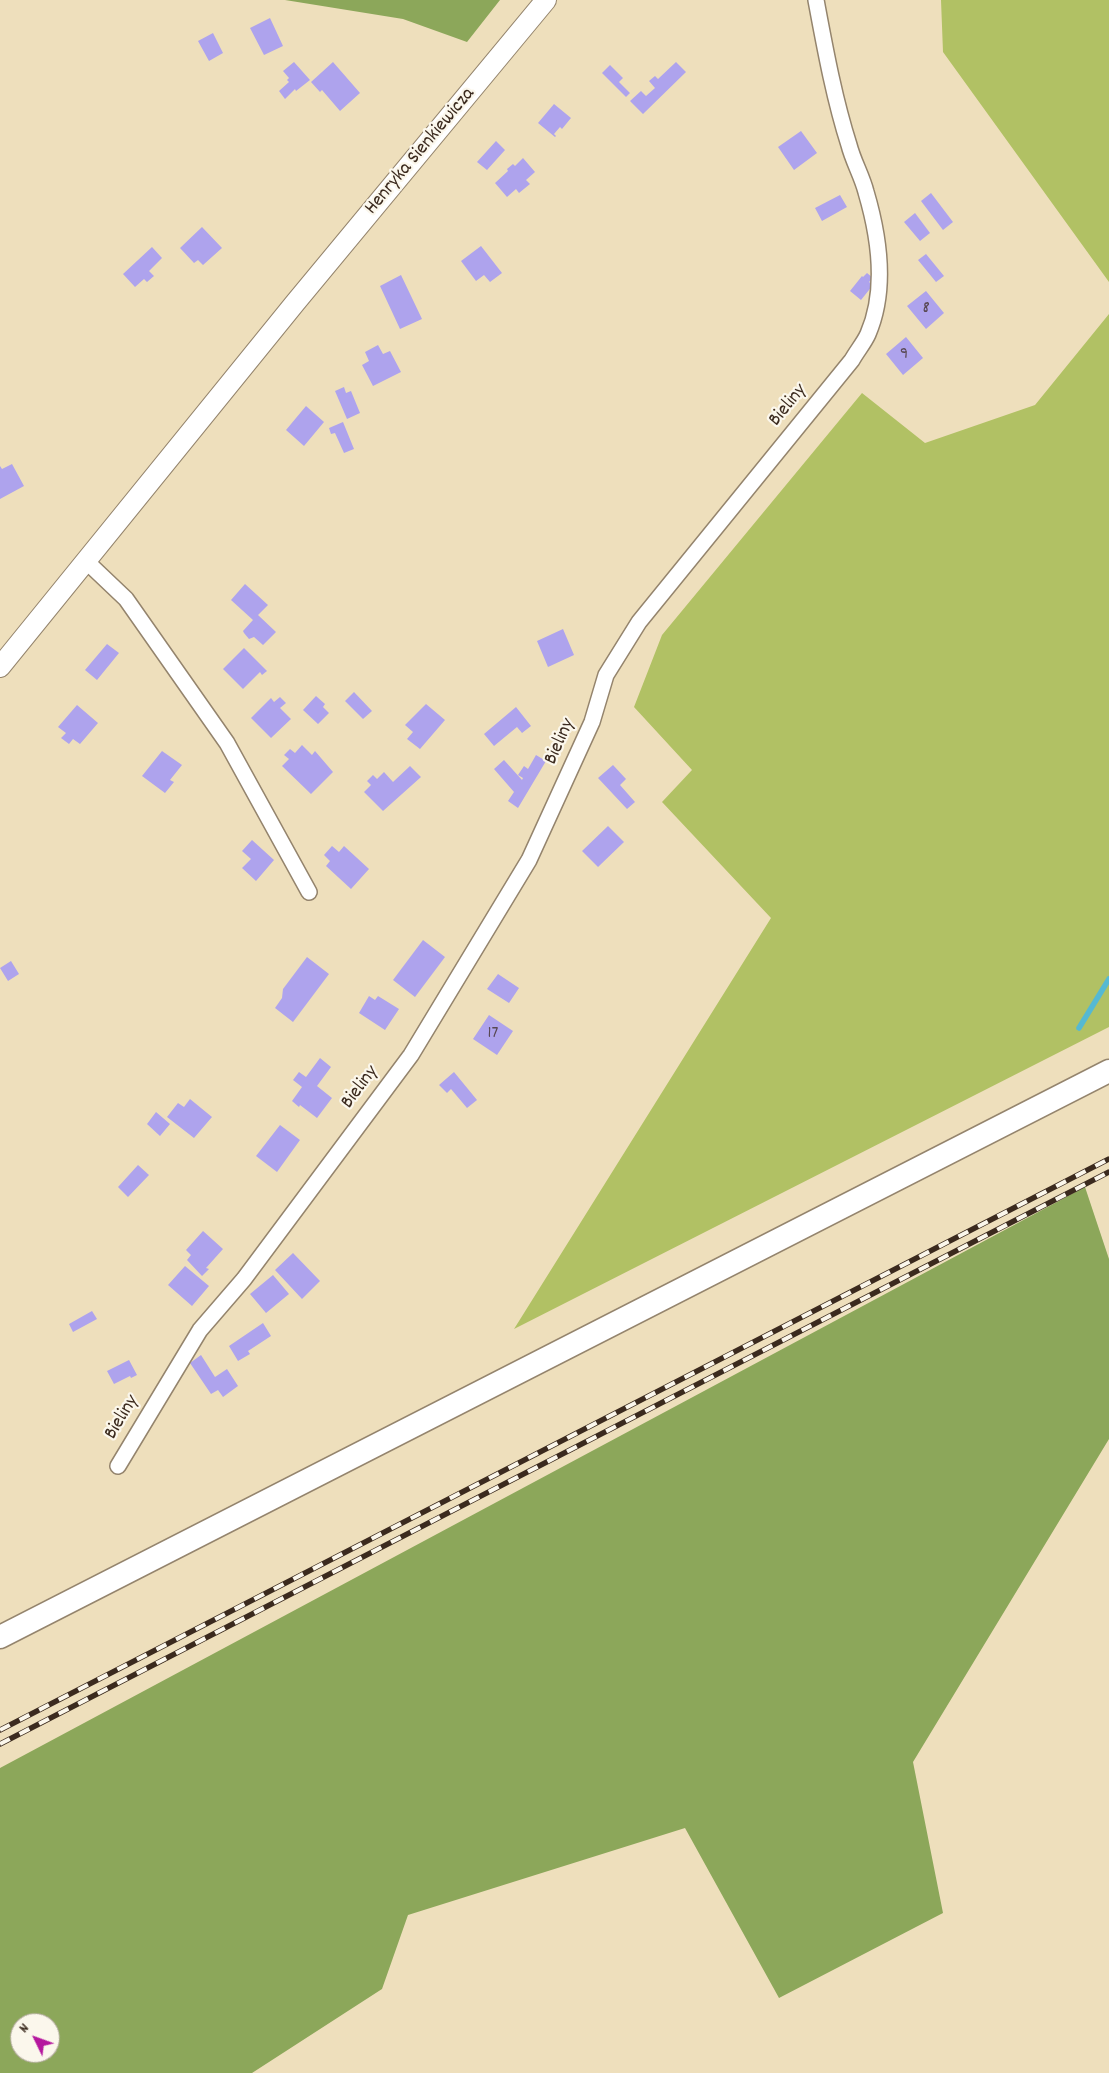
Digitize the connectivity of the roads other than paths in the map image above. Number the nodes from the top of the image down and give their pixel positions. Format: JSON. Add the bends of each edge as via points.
{"nodes":[{"id":1,"x":546,"y":0,"type":"edge"},
{"id":2,"x":816,"y":0,"type":"edge"},
{"id":3,"x":86,"y":561,"type":"junction"},
{"id":4,"x":0,"y":667,"type":"edge"},
{"id":5,"x":309,"y":892,"type":"dead end"},
{"id":6,"x":1109,"y":1071,"type":"edge"},
{"id":7,"x":118,"y":1466,"type":"dead end"},
{"id":8,"x":0,"y":1638,"type":"edge"}],
"edges":[{"from":1,"to":3,"type":"main road","name":"Henryka Sienkiewicza"},
{"from":2,"to":7,"type":"street","name":"Bieliny","via":[[849,146],[866,191],[879,251],[879,279],[868,334],[852,360],[639,622],[606,675],[592,722],[529,860],[411,1055],[244,1279],[200,1330]]},
{"from":3,"to":4,"type":"main road","name":"Henryka Sienkiewicza"},
{"from":3,"to":5,"type":"street","via":[[126,599],[228,743]]},
{"from":6,"to":8,"type":"main road"}]}
